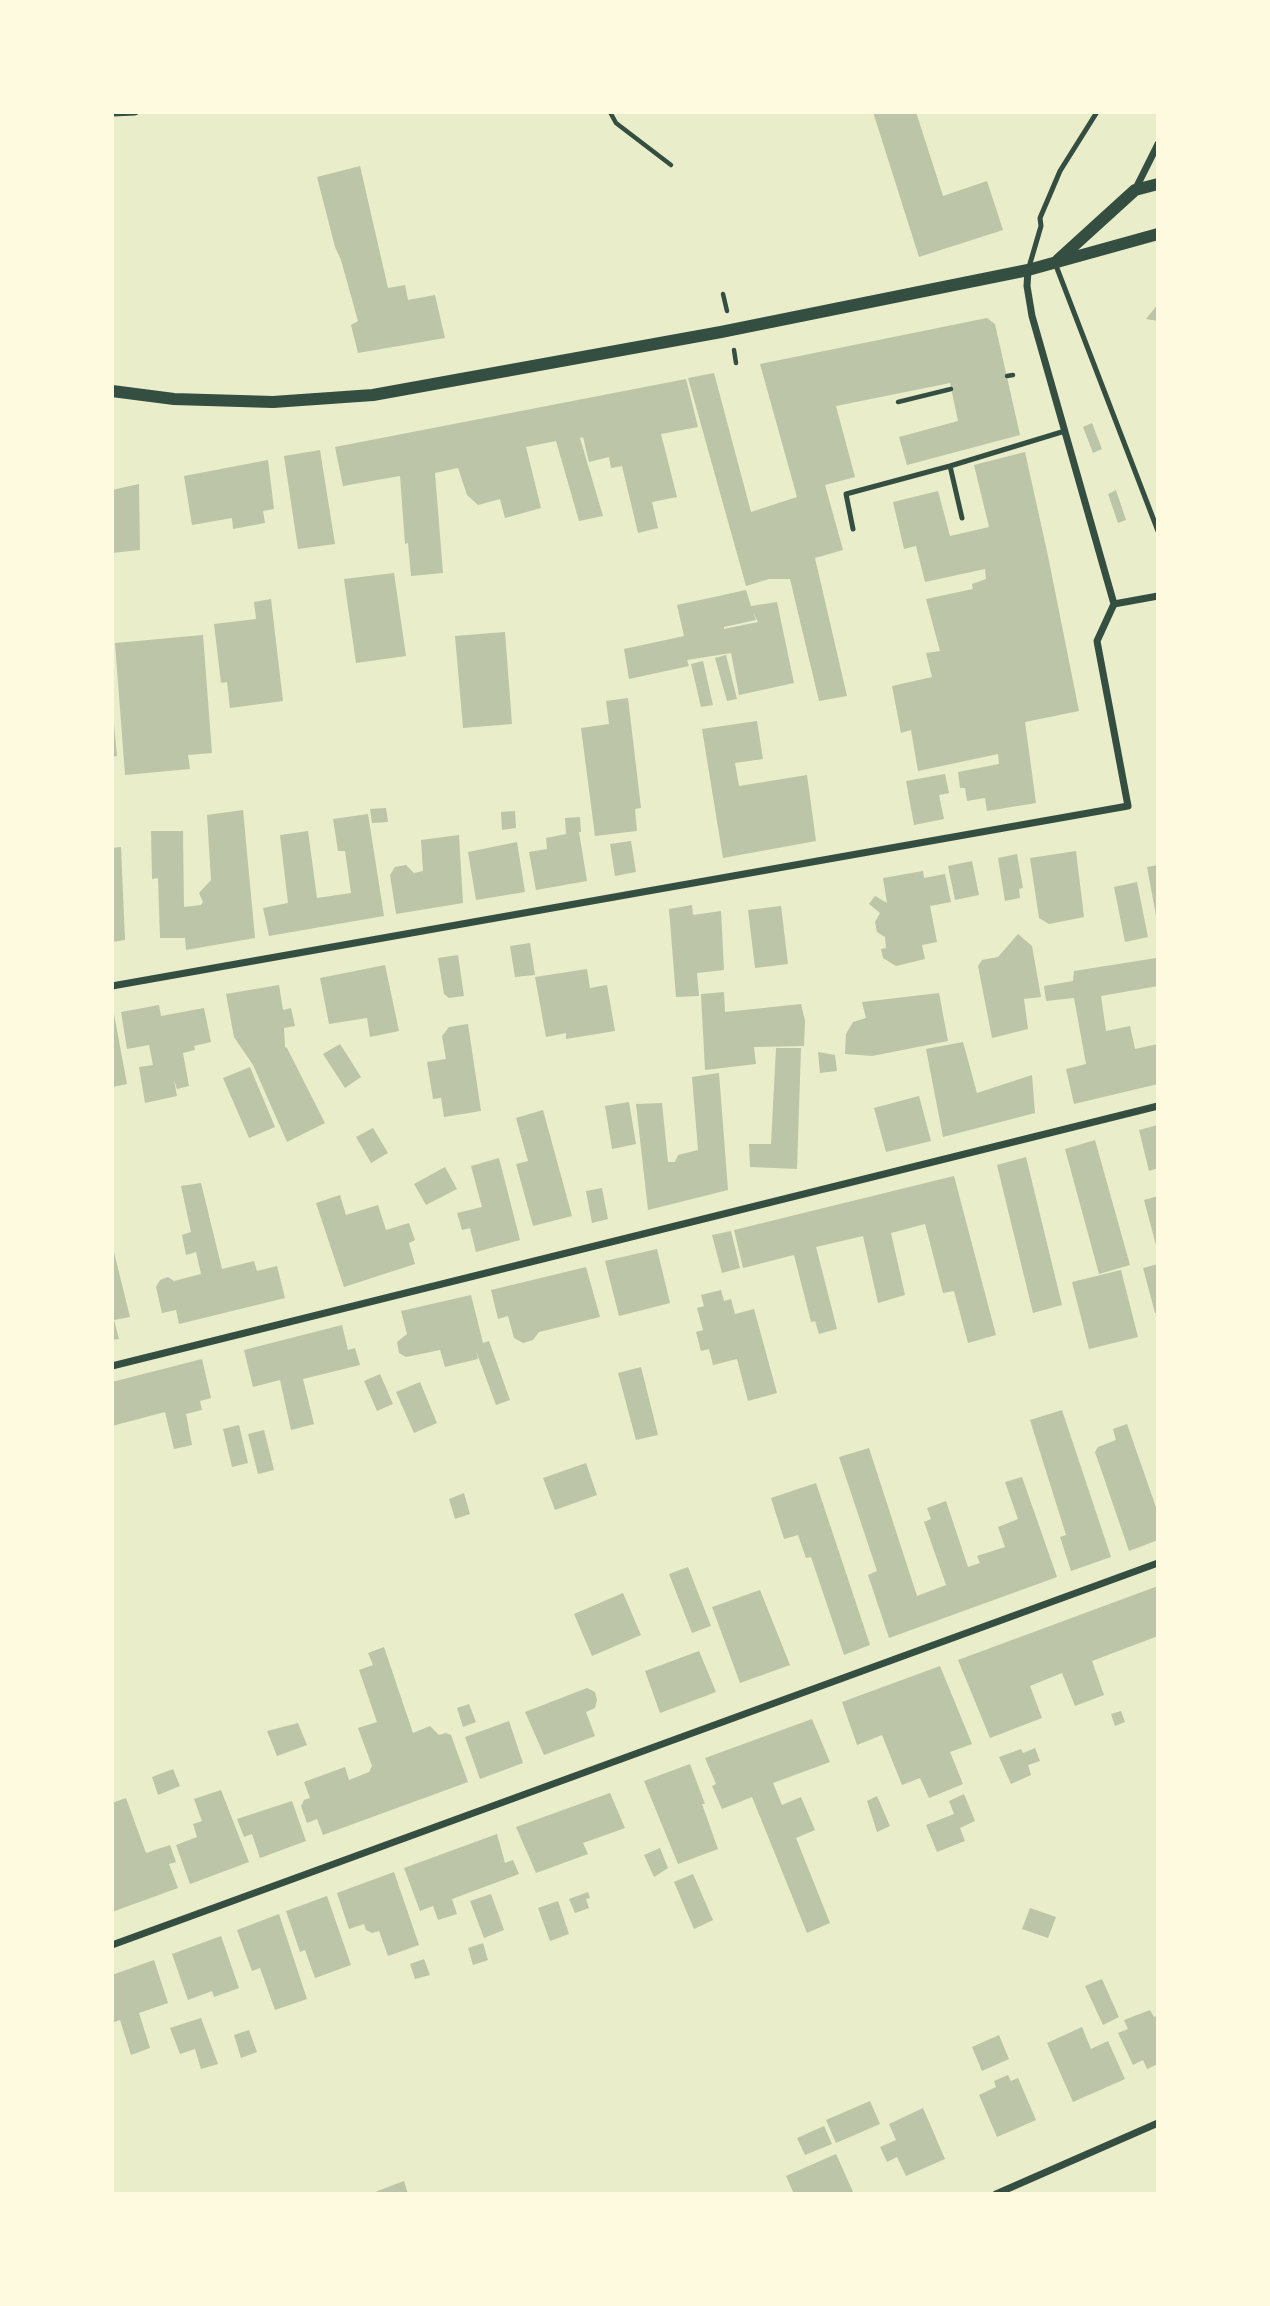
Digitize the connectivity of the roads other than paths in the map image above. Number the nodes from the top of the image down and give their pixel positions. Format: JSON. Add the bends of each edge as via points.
{"nodes":[{"id":1,"x":135,"y":112,"type":"edge"},
{"id":2,"x":1097,"y":112,"type":"edge"},
{"id":3,"x":112,"y":113,"type":"edge"},
{"id":4,"x":1158,"y":144,"type":"edge"},
{"id":5,"x":1158,"y":184,"type":"edge"},
{"id":6,"x":1135,"y":190,"type":"junction"},
{"id":7,"x":1158,"y":234,"type":"edge"},
{"id":8,"x":1055,"y":263,"type":"junction"},
{"id":9,"x":1028,"y":270,"type":"junction"},
{"id":10,"x":112,"y":391,"type":"edge"},
{"id":11,"x":1065,"y":431,"type":"junction"},
{"id":12,"x":950,"y":466,"type":"junction"},
{"id":13,"x":962,"y":518,"type":"dead end"},
{"id":14,"x":853,"y":529,"type":"dead end"},
{"id":15,"x":1158,"y":531,"type":"edge"},
{"id":16,"x":1158,"y":596,"type":"edge"},
{"id":17,"x":1114,"y":604,"type":"junction"},
{"id":18,"x":112,"y":986,"type":"edge"},
{"id":19,"x":1158,"y":1106,"type":"edge"},
{"id":20,"x":112,"y":1366,"type":"edge"},
{"id":21,"x":1158,"y":1563,"type":"edge"},
{"id":22,"x":112,"y":1945,"type":"edge"},
{"id":23,"x":1158,"y":2123,"type":"edge"},
{"id":24,"x":996,"y":2194,"type":"edge"}],
"edges":[{"from":1,"to":3,"type":"street"},
{"from":2,"to":9,"type":"lane","via":[[1055,183],[1040,218]]},
{"from":4,"to":6,"type":"street"},
{"from":5,"to":6,"type":"street"},
{"from":6,"to":8,"type":"street"},
{"from":7,"to":8,"type":"street"},
{"from":8,"to":9,"type":"street"},
{"from":8,"to":15,"type":"lane"},
{"from":9,"to":10,"type":"street","via":[[373,395],[273,402],[174,399]]},
{"from":9,"to":11,"type":"street","via":[[1030,306]]},
{"from":11,"to":12,"type":"lane"},
{"from":11,"to":17,"type":"street"},
{"from":12,"to":13,"type":"lane"},
{"from":12,"to":14,"type":"lane","via":[[846,494]]},
{"from":16,"to":17,"type":"street"},
{"from":17,"to":18,"type":"street","via":[[1097,641],[1128,806]]},
{"from":19,"to":20,"type":"street"},
{"from":21,"to":22,"type":"street"},
{"from":23,"to":24,"type":"street"}]}
